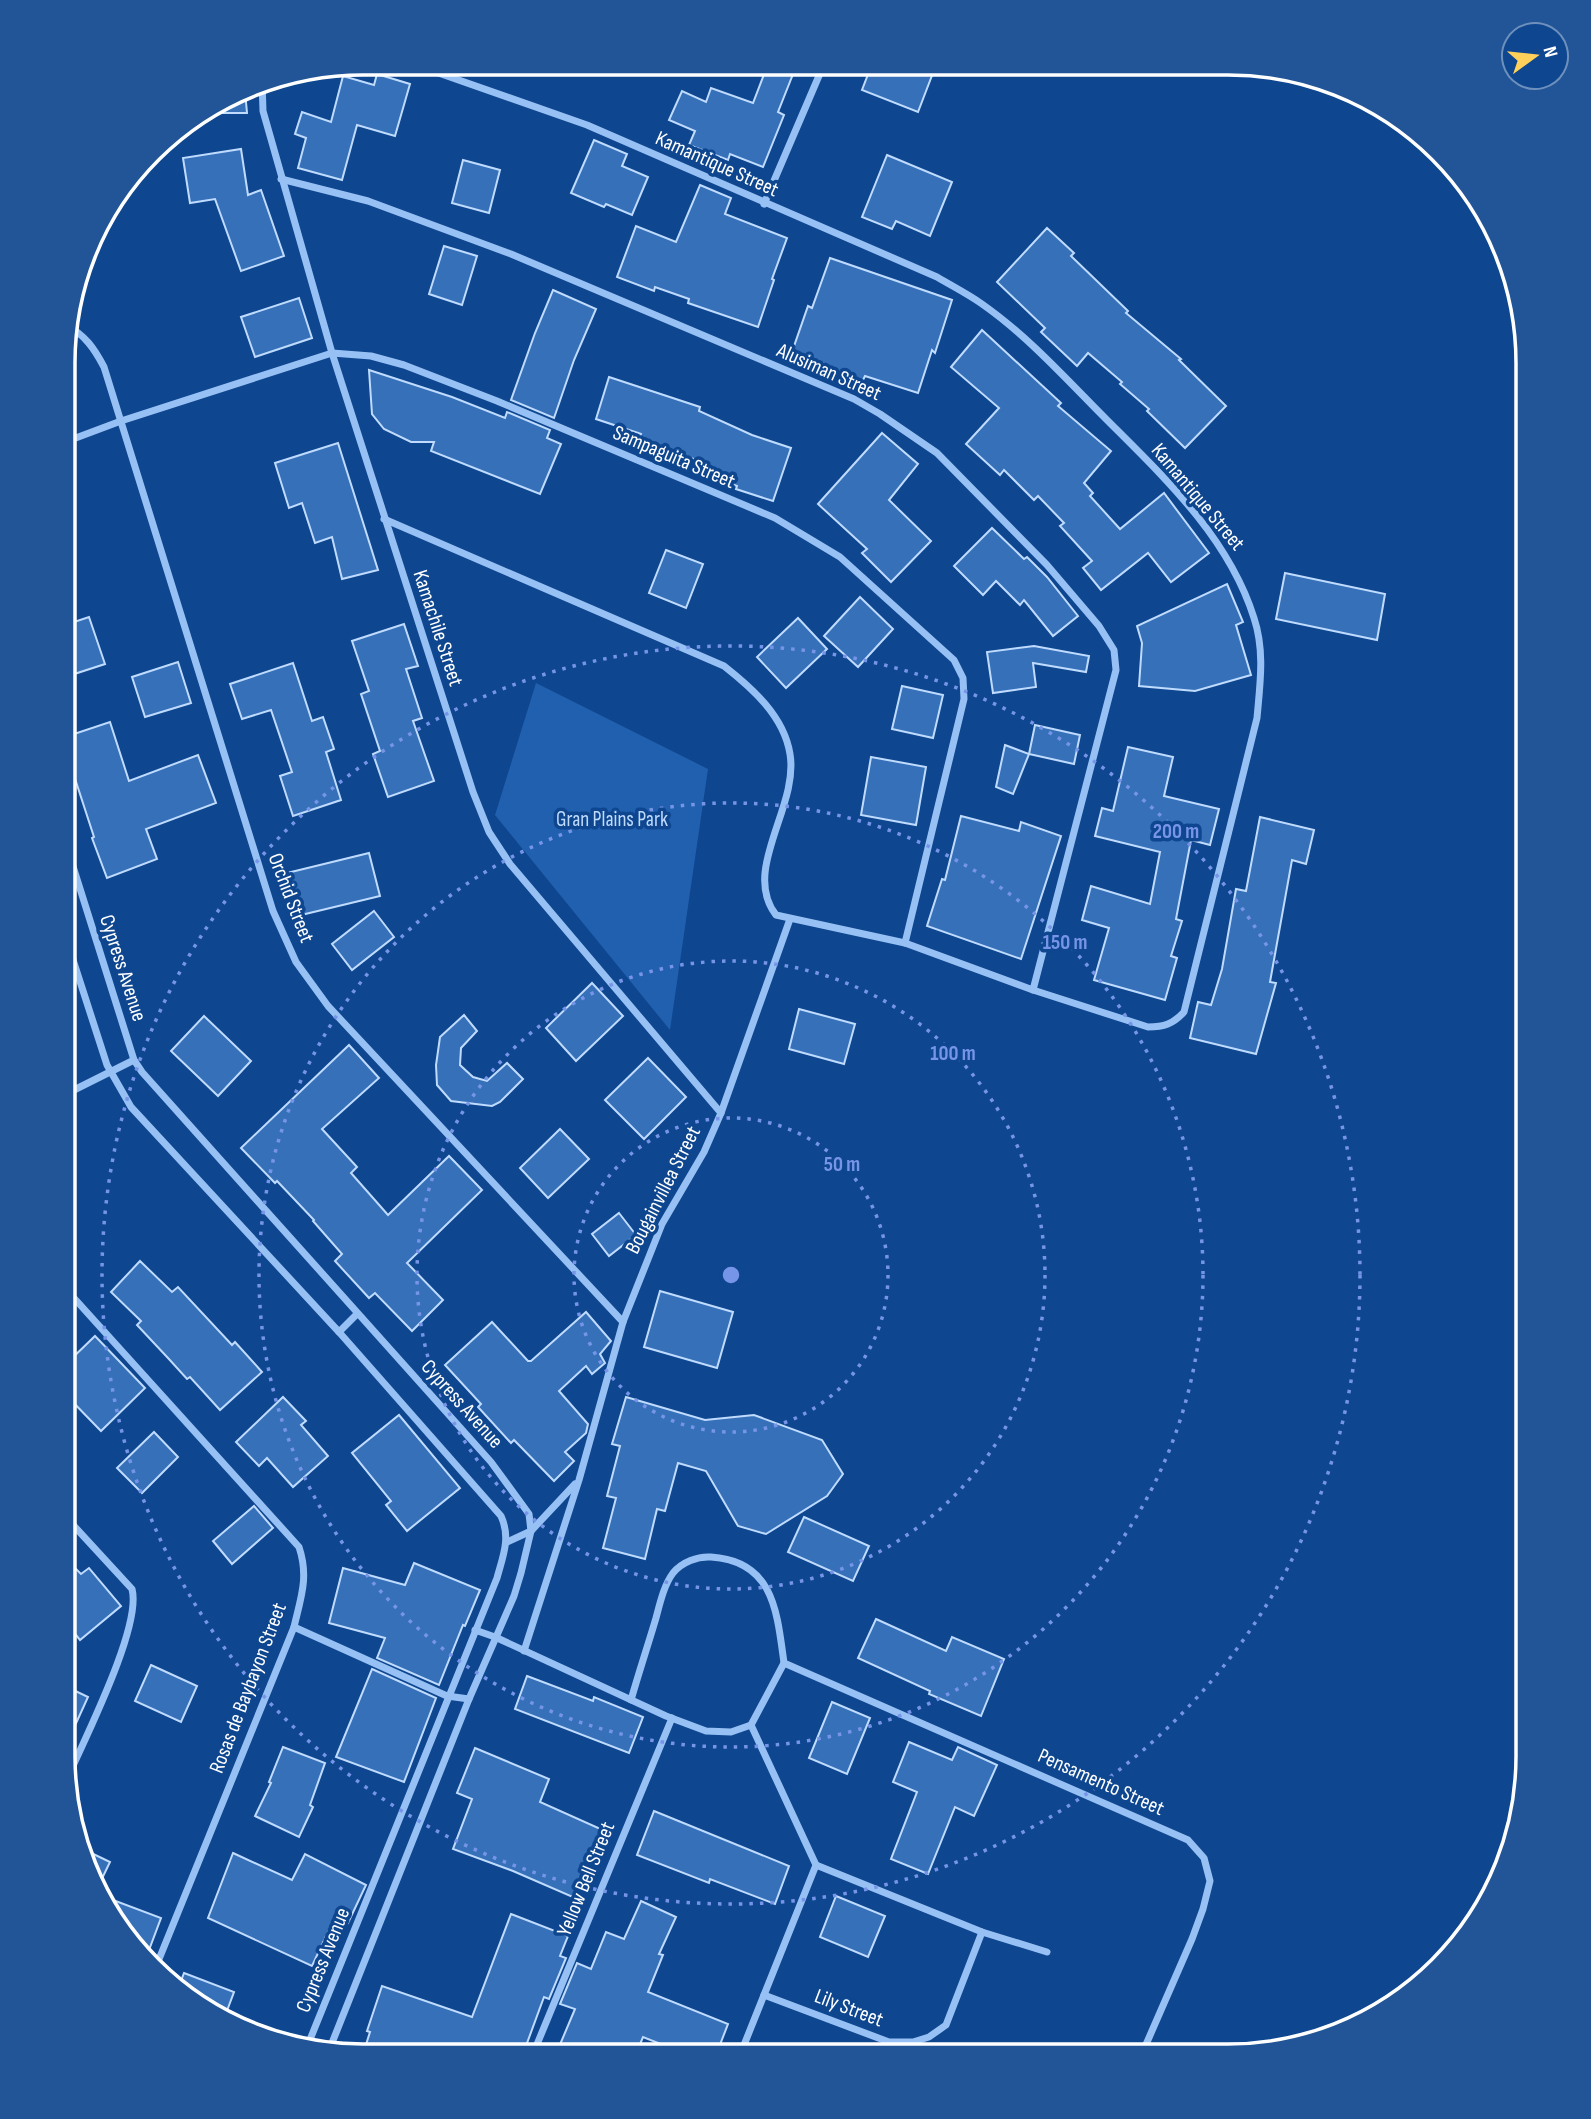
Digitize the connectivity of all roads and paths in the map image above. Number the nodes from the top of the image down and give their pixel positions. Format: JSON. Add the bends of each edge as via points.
{"nodes":[{"id":1,"x":444,"y":75,"type":"edge"},
{"id":2,"x":819,"y":75,"type":"edge"},
{"id":3,"x":262,"y":94,"type":"edge"},
{"id":4,"x":281,"y":179,"type":"junction"},
{"id":5,"x":764,"y":204,"type":"junction"},
{"id":6,"x":78,"y":331,"type":"edge"},
{"id":7,"x":332,"y":353,"type":"junction"},
{"id":8,"x":121,"y":421,"type":"junction"},
{"id":9,"x":75,"y":438,"type":"edge"},
{"id":10,"x":384,"y":519,"type":"junction"},
{"id":11,"x":75,"y":873,"type":"edge"},
{"id":12,"x":790,"y":919,"type":"junction"},
{"id":13,"x":905,"y":943,"type":"junction"},
{"id":14,"x":75,"y":965,"type":"edge"},
{"id":15,"x":1033,"y":990,"type":"junction"},
{"id":16,"x":134,"y":1060,"type":"junction"},
{"id":17,"x":110,"y":1071,"type":"junction"},
{"id":18,"x":75,"y":1089,"type":"edge"},
{"id":19,"x":721,"y":1113,"type":"junction"},
{"id":20,"x":75,"y":1299,"type":"edge"},
{"id":21,"x":357,"y":1314,"type":"junction"},
{"id":22,"x":623,"y":1322,"type":"junction"},
{"id":23,"x":338,"y":1332,"type":"junction"},
{"id":24,"x":579,"y":1480,"type":"junction"},
{"id":25,"x":75,"y":1526,"type":"edge"},
{"id":26,"x":531,"y":1531,"type":"junction"},
{"id":27,"x":508,"y":1542,"type":"junction"},
{"id":28,"x":294,"y":1627,"type":"junction"},
{"id":29,"x":475,"y":1630,"type":"junction"},
{"id":30,"x":495,"y":1637,"type":"junction"},
{"id":31,"x":524,"y":1651,"type":"junction"},
{"id":32,"x":784,"y":1663,"type":"junction"},
{"id":33,"x":447,"y":1696,"type":"junction"},
{"id":34,"x":469,"y":1699,"type":"junction"},
{"id":35,"x":631,"y":1700,"type":"junction"},
{"id":36,"x":671,"y":1718,"type":"junction"},
{"id":37,"x":751,"y":1725,"type":"junction"},
{"id":38,"x":75,"y":1760,"type":"edge"},
{"id":39,"x":816,"y":1865,"type":"junction"},
{"id":40,"x":982,"y":1932,"type":"junction"},
{"id":41,"x":1047,"y":1952,"type":"dead end"},
{"id":42,"x":159,"y":1958,"type":"edge"},
{"id":43,"x":764,"y":1994,"type":"junction"},
{"id":44,"x":310,"y":2039,"type":"edge"},
{"id":45,"x":333,"y":2042,"type":"edge"},
{"id":46,"x":537,"y":2044,"type":"edge"},
{"id":47,"x":744,"y":2044,"type":"edge"},
{"id":48,"x":1146,"y":2044,"type":"edge"}],
"edges":[{"from":1,"to":5,"type":"street","name":"Kamantique Street","via":[[587,125]]},
{"from":2,"to":5,"type":"street"},
{"from":3,"to":4,"type":"street","name":"Kamachile Street"},
{"from":4,"to":7,"type":"street","name":"Kamachile Street"},
{"from":4,"to":15,"type":"street","name":"Alusiman Street","via":[[368,201],[511,254],[854,399],[937,453],[1047,565],[1099,626],[1114,650],[1116,670]]},
{"from":5,"to":15,"type":"street","name":"Kamantique Street","via":[[937,277],[981,303],[1036,348],[1152,465],[1216,540],[1234,567],[1254,618],[1262,651],[1257,718],[1184,1012],[1164,1027],[1148,1027]]},
{"from":6,"to":8,"type":"street","name":"Orchid Street","via":[[104,367]]},
{"from":7,"to":8,"type":"street","name":"Sampaguita Street"},
{"from":7,"to":10,"type":"street","name":"Kamachile Street"},
{"from":7,"to":13,"type":"street","name":"Sampaguita Street","via":[[404,365],[775,518],[840,557],[954,660],[963,678],[964,699]]},
{"from":8,"to":9,"type":"street","name":"Sampaguita Street"},
{"from":8,"to":22,"type":"street","name":"Orchid Street","via":[[273,911],[296,962],[328,1006]]},
{"from":10,"to":12,"type":"street","via":[[724,666],[761,697],[790,753],[791,776],[763,883],[770,908]]},
{"from":10,"to":19,"type":"street","name":"Kamachile Street","via":[[489,832],[510,864]]},
{"from":11,"to":16,"type":"street","name":"Cypress Avenue"},
{"from":12,"to":13,"type":"street","name":"Kamantique Street"},
{"from":12,"to":19,"type":"street","name":"Bougainvillea Street"},
{"from":13,"to":15,"type":"street","name":"Kamantique Street"},
{"from":14,"to":17,"type":"street"},
{"from":16,"to":17,"type":"street"},
{"from":16,"to":21,"type":"street","name":"Cypress Avenue"},
{"from":17,"to":18,"type":"street"},
{"from":17,"to":23,"type":"street","via":[[131,1107]]},
{"from":19,"to":22,"type":"street","name":"Bougainvillea Street","via":[[662,1224]]},
{"from":20,"to":28,"type":"street","name":"Rosas de Baybayon Street","via":[[299,1547],[305,1579]]},
{"from":21,"to":23,"type":"street"},
{"from":21,"to":26,"type":"street","name":"Cypress Avenue","via":[[491,1462],[529,1514]]},
{"from":22,"to":24,"type":"street","name":"Bougainvillea Street"},
{"from":23,"to":27,"type":"street","via":[[501,1516]]},
{"from":24,"to":26,"type":"street","name":"Bougainvillea Street"},
{"from":24,"to":31,"type":"street","name":"Bougainvillea Street"},
{"from":25,"to":38,"type":"street","via":[[132,1590],[135,1601],[122,1649]]},
{"from":26,"to":27,"type":"street"},
{"from":26,"to":30,"type":"street","name":"Cypress Avenue","via":[[514,1596]]},
{"from":27,"to":29,"type":"street","name":"Cypress Avenue"},
{"from":28,"to":33,"type":"street"},
{"from":28,"to":42,"type":"street","name":"Rosas de Baybayon Street"},
{"from":29,"to":30,"type":"street"},
{"from":29,"to":33,"type":"street","name":"Cypress Avenue"},
{"from":30,"to":31,"type":"street"},
{"from":30,"to":34,"type":"street","name":"Cypress Avenue"},
{"from":31,"to":35,"type":"street"},
{"from":32,"to":35,"type":"street","via":[[778,1616],[763,1581],[739,1561],[706,1556],[687,1561],[673,1573]]},
{"from":32,"to":37,"type":"street"},
{"from":32,"to":48,"type":"street","name":"Pensamento Street","via":[[1188,1840],[1204,1858],[1210,1881],[1192,1939]]},
{"from":33,"to":34,"type":"street"},
{"from":33,"to":44,"type":"street","name":"Cypress Avenue"},
{"from":34,"to":45,"type":"street","name":"Cypress Avenue"},
{"from":35,"to":36,"type":"street"},
{"from":36,"to":37,"type":"street","via":[[719,1733]]},
{"from":36,"to":46,"type":"street","name":"Yellow Bell Street"},
{"from":37,"to":39,"type":"street"},
{"from":39,"to":40,"type":"street"},
{"from":39,"to":43,"type":"street"},
{"from":40,"to":41,"type":"street"},
{"from":40,"to":43,"type":"street","name":"Lily Street","via":[[946,2025],[912,2042],[889,2042]]},
{"from":43,"to":47,"type":"street"}]}
